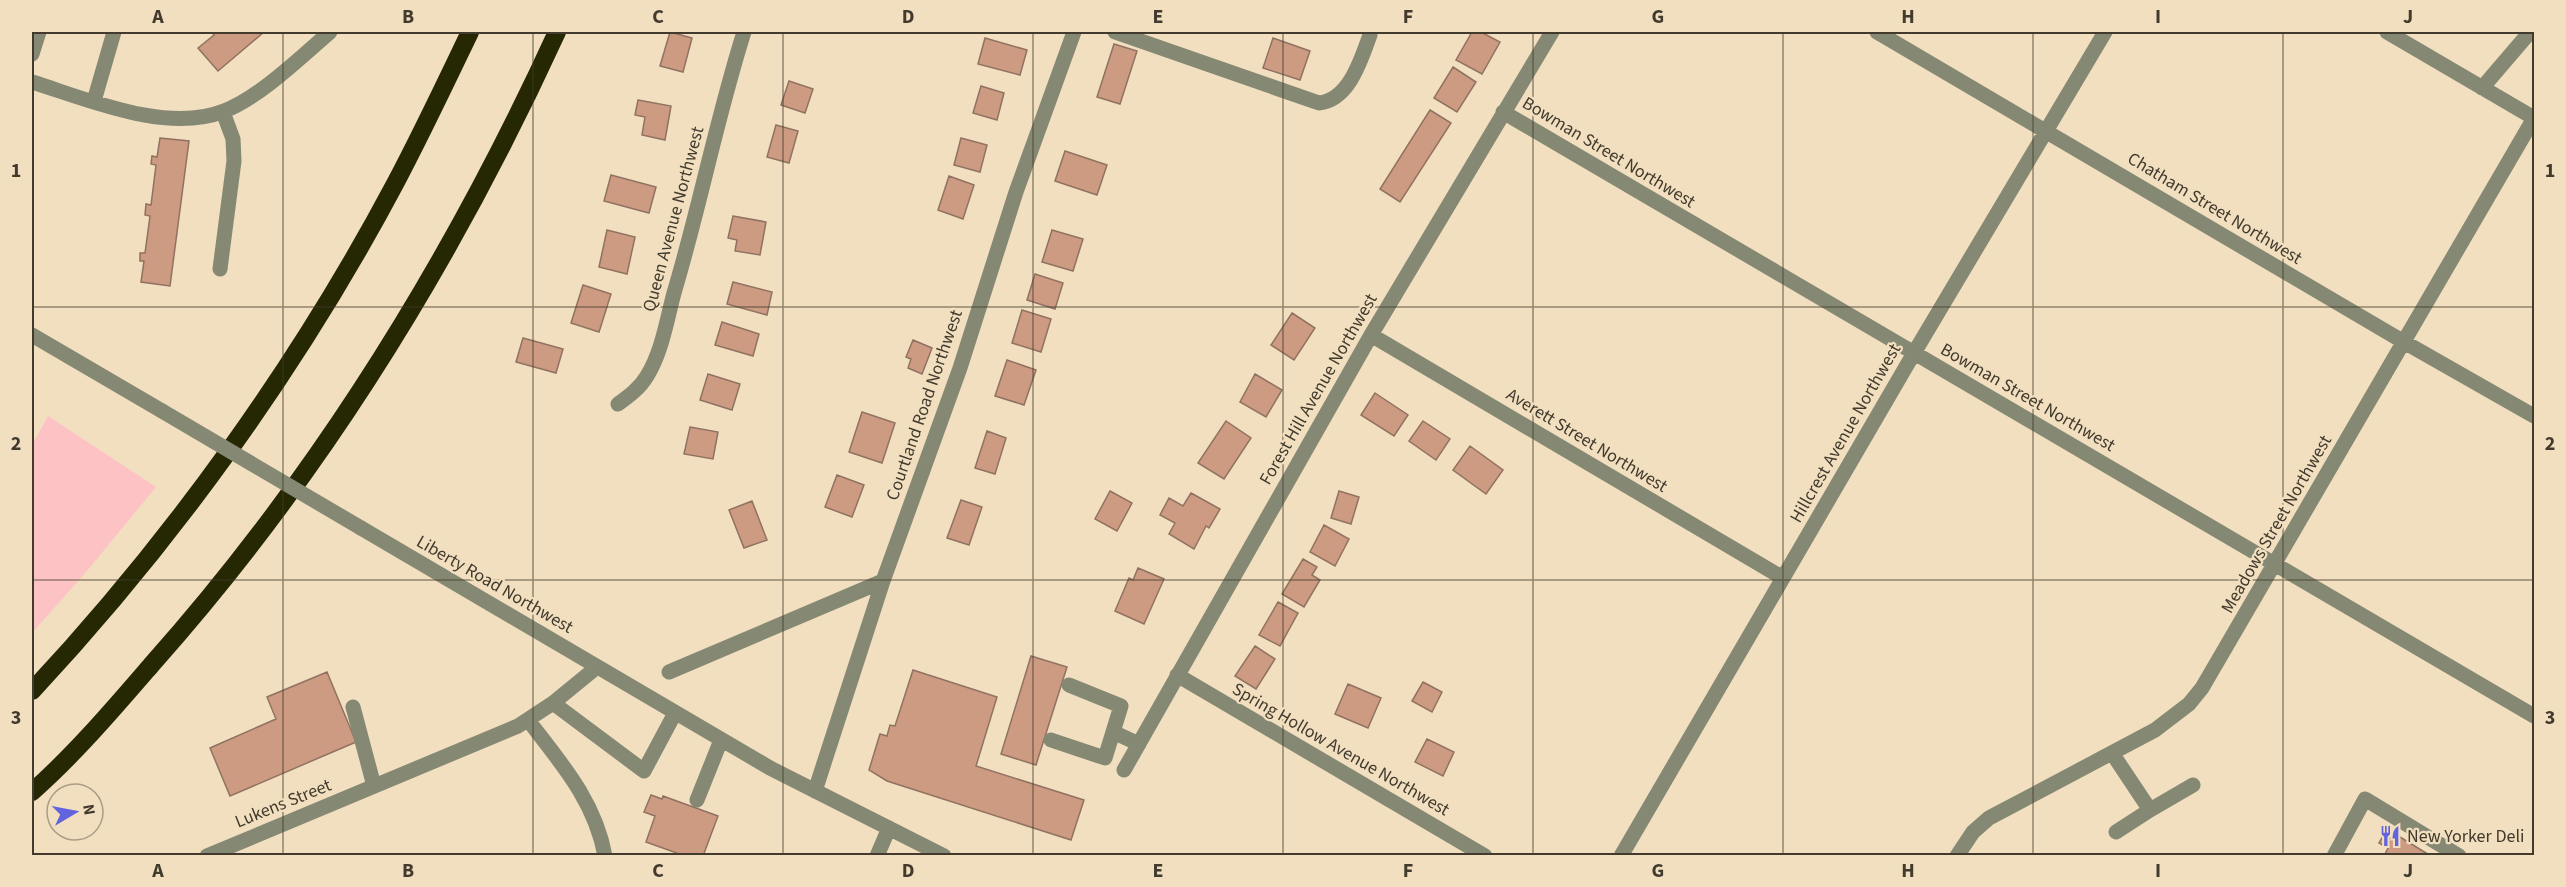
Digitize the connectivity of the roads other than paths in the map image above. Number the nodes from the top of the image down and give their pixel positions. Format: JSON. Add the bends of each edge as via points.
{"nodes":[{"id":1,"x":39,"y":32,"type":"edge"},
{"id":2,"x":114,"y":32,"type":"edge"},
{"id":3,"x":330,"y":32,"type":"edge"},
{"id":4,"x":470,"y":32,"type":"edge"},
{"id":5,"x":557,"y":32,"type":"edge"},
{"id":6,"x":744,"y":32,"type":"edge"},
{"id":7,"x":1074,"y":32,"type":"edge"},
{"id":8,"x":1115,"y":32,"type":"edge"},
{"id":9,"x":1369,"y":32,"type":"edge"},
{"id":10,"x":1552,"y":32,"type":"edge"},
{"id":11,"x":1877,"y":32,"type":"edge"},
{"id":12,"x":2105,"y":32,"type":"edge"},
{"id":13,"x":2386,"y":32,"type":"edge"},
{"id":14,"x":2530,"y":32,"type":"edge"},
{"id":15,"x":32,"y":54,"type":"edge"},
{"id":16,"x":32,"y":82,"type":"edge"},
{"id":17,"x":2482,"y":88,"type":"junction"},
{"id":18,"x":94,"y":101,"type":"junction"},
{"id":19,"x":223,"y":112,"type":"junction"},
{"id":20,"x":1503,"y":112,"type":"junction"},
{"id":21,"x":2535,"y":118,"type":"edge"},
{"id":22,"x":2045,"y":130,"type":"junction"},
{"id":23,"x":220,"y":269,"type":"dead end"},
{"id":24,"x":1371,"y":334,"type":"junction"},
{"id":25,"x":32,"y":335,"type":"edge"},
{"id":26,"x":2404,"y":342,"type":"junction"},
{"id":27,"x":1914,"y":353,"type":"junction"},
{"id":28,"x":618,"y":404,"type":"dead end"},
{"id":29,"x":2535,"y":416,"type":"edge"},
{"id":30,"x":2275,"y":563,"type":"junction"},
{"id":31,"x":1783,"y":578,"type":"junction"},
{"id":32,"x":883,"y":581,"type":"junction"},
{"id":33,"x":597,"y":667,"type":"junction"},
{"id":34,"x":669,"y":672,"type":"dead end"},
{"id":35,"x":1177,"y":675,"type":"junction"},
{"id":36,"x":1069,"y":685,"type":"dead end"},
{"id":37,"x":32,"y":691,"type":"edge"},
{"id":38,"x":553,"y":703,"type":"junction"},
{"id":39,"x":353,"y":707,"type":"dead end"},
{"id":40,"x":675,"y":713,"type":"junction"},
{"id":41,"x":2535,"y":716,"type":"edge"},
{"id":42,"x":528,"y":720,"type":"junction"},
{"id":43,"x":1113,"y":732,"type":"junction"},
{"id":44,"x":721,"y":740,"type":"junction"},
{"id":45,"x":1051,"y":740,"type":"dead end"},
{"id":46,"x":1139,"y":744,"type":"junction"},
{"id":47,"x":2112,"y":753,"type":"junction"},
{"id":48,"x":1124,"y":770,"type":"dead end"},
{"id":49,"x":2193,"y":785,"type":"dead end"},
{"id":50,"x":374,"y":786,"type":"junction"},
{"id":51,"x":815,"y":791,"type":"junction"},
{"id":52,"x":32,"y":792,"type":"edge"},
{"id":53,"x":697,"y":800,"type":"dead end"},
{"id":54,"x":2150,"y":810,"type":"junction"},
{"id":55,"x":889,"y":828,"type":"junction"},
{"id":56,"x":2116,"y":831,"type":"dead end"},
{"id":57,"x":207,"y":855,"type":"edge"},
{"id":58,"x":605,"y":855,"type":"edge"},
{"id":59,"x":877,"y":855,"type":"edge"},
{"id":60,"x":944,"y":855,"type":"edge"},
{"id":61,"x":1485,"y":855,"type":"edge"},
{"id":62,"x":1621,"y":855,"type":"edge"},
{"id":63,"x":1957,"y":855,"type":"edge"},
{"id":64,"x":2334,"y":855,"type":"edge"},
{"id":65,"x":2459,"y":855,"type":"edge"}],
"edges":[{"from":1,"to":15,"type":"street"},
{"from":2,"to":18,"type":"street"},
{"from":3,"to":19,"type":"street","via":[[272,80]]},
{"from":4,"to":37,"type":"highway","via":[[395,184],[278,377],[194,499]]},
{"from":5,"to":52,"type":"highway","via":[[469,210],[394,339],[312,462],[171,643]]},
{"from":6,"to":28,"type":"street","name":"Queen Avenue Northwest","via":[[656,357],[647,376]]},
{"from":7,"to":32,"type":"street","name":"Courtland Road Northwest"},
{"from":8,"to":9,"type":"street","via":[[1319,103],[1338,96],[1348,83]]},
{"from":10,"to":20,"type":"street","name":"Forest Hill Avenue Northwest"},
{"from":11,"to":22,"type":"street","name":"Chatham Street Northwest"},
{"from":12,"to":22,"type":"street","name":"Hillcrest Avenue Northwest"},
{"from":13,"to":17,"type":"street"},
{"from":14,"to":17,"type":"street"},
{"from":16,"to":18,"type":"street"},
{"from":17,"to":21,"type":"street"},
{"from":18,"to":19,"type":"street","via":[[164,118]]},
{"from":19,"to":23,"type":"street","via":[[233,139],[234,161]]},
{"from":20,"to":24,"type":"street","name":"Forest Hill Avenue Northwest"},
{"from":20,"to":27,"type":"street","name":"Bowman Street Northwest"},
{"from":21,"to":26,"type":"street","name":"Meadows Street Northwest"},
{"from":22,"to":26,"type":"street","name":"Chatham Street Northwest"},
{"from":22,"to":27,"type":"street","name":"Hillcrest Avenue Northwest"},
{"from":24,"to":31,"type":"street","name":"Averett Street Northwest"},
{"from":24,"to":35,"type":"street","name":"Forest Hill Avenue Northwest"},
{"from":25,"to":33,"type":"street","name":"Liberty Road Northwest","bridge":true},
{"from":26,"to":29,"type":"street","name":"Chatham Street Northwest"},
{"from":26,"to":30,"type":"street","name":"Meadows Street Northwest"},
{"from":27,"to":30,"type":"street","name":"Bowman Street Northwest"},
{"from":27,"to":31,"type":"street","name":"Hillcrest Avenue Northwest"},
{"from":30,"to":41,"type":"street","name":"Bowman Street Northwest"},
{"from":30,"to":47,"type":"street","name":"Meadows Street Northwest","via":[[2189,704],[2169,722]]},
{"from":31,"to":62,"type":"street","name":"Hillcrest Avenue Northwest"},
{"from":32,"to":34,"type":"street"},
{"from":32,"to":51,"type":"street","name":"Courtland Road Northwest"},
{"from":33,"to":38,"type":"street","name":"Lukens Street"},
{"from":33,"to":40,"type":"street","name":"Liberty Road Northwest"},
{"from":35,"to":46,"type":"street","name":"Forest Hill Avenue Northwest"},
{"from":35,"to":61,"type":"street","name":"Spring Hollow Avenue Northwest"},
{"from":36,"to":43,"type":"street","via":[[1121,706]]},
{"from":38,"to":40,"type":"street","via":[[644,771]]},
{"from":38,"to":42,"type":"street","name":"Lukens Street"},
{"from":39,"to":50,"type":"street"},
{"from":40,"to":44,"type":"street","name":"Liberty Road Northwest"},
{"from":42,"to":50,"type":"street","name":"Lukens Street"},
{"from":42,"to":58,"type":"street","via":[[591,808]]},
{"from":43,"to":45,"type":"street","via":[[1105,758]]},
{"from":43,"to":46,"type":"street"},
{"from":44,"to":51,"type":"street","name":"Liberty Road Northwest"},
{"from":44,"to":53,"type":"street"},
{"from":46,"to":48,"type":"street","name":"Forest Hill Avenue Northwest"},
{"from":47,"to":54,"type":"street"},
{"from":47,"to":63,"type":"street","name":"Meadows Street Northwest","via":[[1989,818]]},
{"from":49,"to":54,"type":"street"},
{"from":50,"to":57,"type":"street","name":"Lukens Street"},
{"from":51,"to":55,"type":"street","name":"Liberty Road Northwest"},
{"from":54,"to":56,"type":"street"},
{"from":55,"to":59,"type":"street"},
{"from":55,"to":60,"type":"street","name":"Liberty Road Northwest"},
{"from":64,"to":65,"type":"street","via":[[2365,799]]}]}
